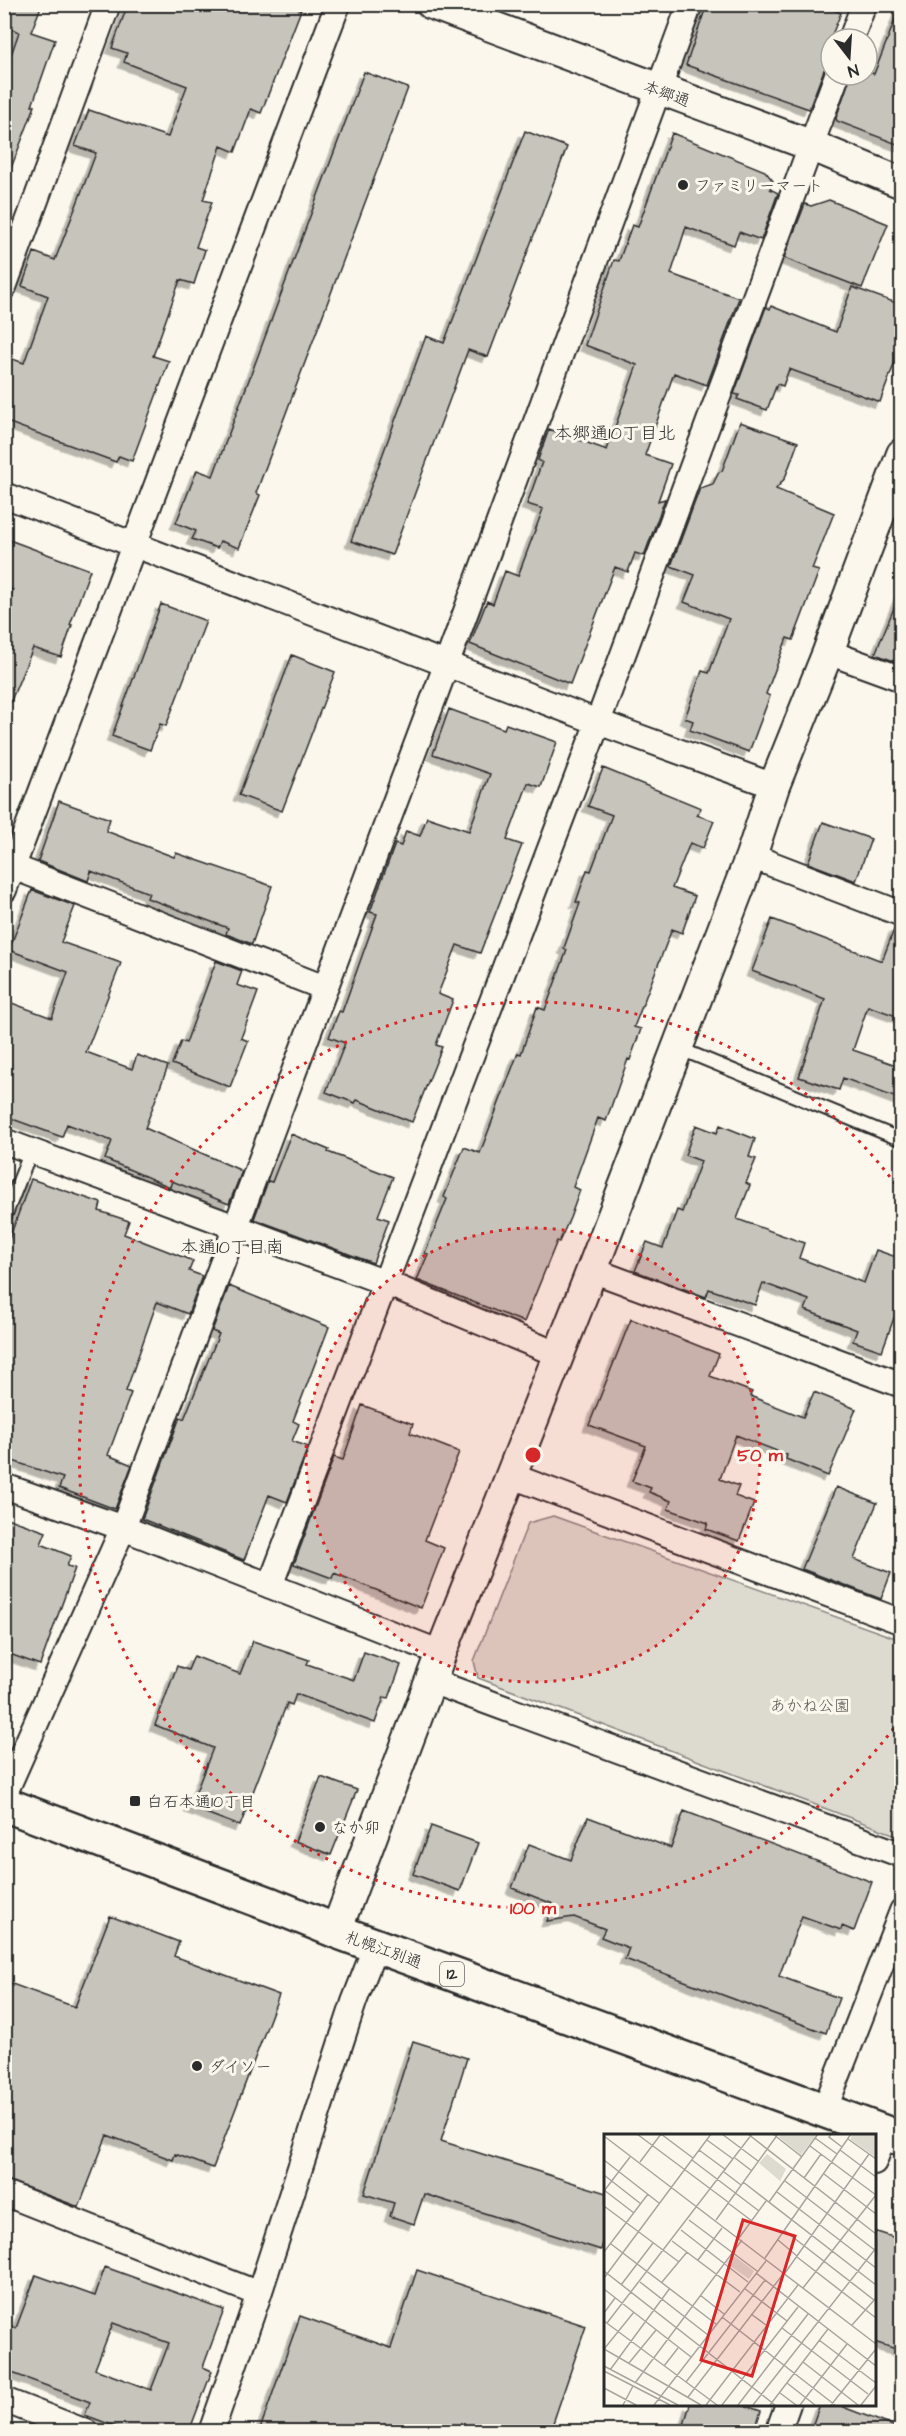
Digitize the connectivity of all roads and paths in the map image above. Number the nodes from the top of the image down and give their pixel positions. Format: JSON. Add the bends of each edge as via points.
{"nodes":[{"id":1,"x":108,"y":4,"type":"edge"},
{"id":2,"x":338,"y":4,"type":"edge"},
{"id":3,"x":432,"y":4,"type":"edge"},
{"id":4,"x":690,"y":4,"type":"edge"},
{"id":5,"x":864,"y":4,"type":"edge"},
{"id":6,"x":855,"y":27,"type":"edge"},
{"id":7,"x":832,"y":87,"type":"edge"},
{"id":8,"x":658,"y":90,"type":"junction"},
{"id":9,"x":810,"y":145,"type":"junction"},
{"id":10,"x":902,"y":183,"type":"edge"},
{"id":11,"x":4,"y":287,"type":"edge"},
{"id":12,"x":902,"y":453,"type":"edge"},
{"id":13,"x":4,"y":495,"type":"edge"},
{"id":14,"x":136,"y":545,"type":"junction"},
{"id":15,"x":828,"y":652,"type":"junction"},
{"id":16,"x":447,"y":663,"type":"junction"},
{"id":17,"x":902,"y":679,"type":"edge"},
{"id":18,"x":598,"y":722,"type":"junction"},
{"id":19,"x":774,"y":786,"type":"junction"},
{"id":20,"x":751,"y":856,"type":"junction"},
{"id":21,"x":14,"y":867,"type":"junction"},
{"id":22,"x":4,"y":890,"type":"edge"},
{"id":23,"x":902,"y":914,"type":"edge"},
{"id":24,"x":326,"y":988,"type":"junction"},
{"id":25,"x":676,"y":1048,"type":"junction"},
{"id":26,"x":902,"y":1140,"type":"edge"},
{"id":27,"x":4,"y":1141,"type":"edge"},
{"id":28,"x":32,"y":1151,"type":"junction"},
{"id":29,"x":4,"y":1219,"type":"edge"},
{"id":30,"x":237,"y":1226,"type":"junction"},
{"id":31,"x":592,"y":1270,"type":"junction"},
{"id":32,"x":386,"y":1283,"type":"junction"},
{"id":33,"x":558,"y":1354,"type":"junction"},
{"id":34,"x":902,"y":1385,"type":"edge"},
{"id":35,"x":512,"y":1476,"type":"junction"},
{"id":36,"x":4,"y":1485,"type":"edge"},
{"id":37,"x":123,"y":1528,"type":"junction"},
{"id":38,"x":270,"y":1586,"type":"junction"},
{"id":39,"x":902,"y":1622,"type":"edge"},
{"id":40,"x":441,"y":1653,"type":"junction"},
{"id":41,"x":431,"y":1681,"type":"junction"},
{"id":42,"x":4,"y":1795,"type":"edge"},
{"id":43,"x":4,"y":1804,"type":"edge"},
{"id":44,"x":902,"y":1855,"type":"edge"},
{"id":45,"x":902,"y":1911,"type":"edge"},
{"id":46,"x":336,"y":1931,"type":"junction"},
{"id":47,"x":376,"y":1945,"type":"junction"},
{"id":48,"x":824,"y":2110,"type":"junction"},
{"id":49,"x":867,"y":2134,"type":"edge"},
{"id":50,"x":4,"y":2193,"type":"edge"},
{"id":51,"x":259,"y":2294,"type":"junction"},
{"id":52,"x":4,"y":2400,"type":"edge"},
{"id":53,"x":787,"y":2406,"type":"edge"},
{"id":54,"x":86,"y":2432,"type":"edge"},
{"id":55,"x":211,"y":2432,"type":"edge"},
{"id":56,"x":778,"y":2432,"type":"edge"}],
"edges":[{"from":1,"to":11,"type":"street"},
{"from":2,"to":14,"type":"street"},
{"from":3,"to":8,"type":"street","name":"本郷通"},
{"from":4,"to":8,"type":"street"},
{"from":5,"to":6,"type":"street"},
{"from":7,"to":9,"type":"street"},
{"from":8,"to":9,"type":"street","name":"本郷通"},
{"from":8,"to":16,"type":"street"},
{"from":9,"to":10,"type":"street","name":"本郷通"},
{"from":9,"to":18,"type":"street"},
{"from":12,"to":15,"type":"street"},
{"from":13,"to":14,"type":"street"},
{"from":14,"to":16,"type":"street"},
{"from":14,"to":21,"type":"street"},
{"from":15,"to":17,"type":"street"},
{"from":15,"to":19,"type":"street"},
{"from":16,"to":18,"type":"street"},
{"from":16,"to":24,"type":"street"},
{"from":18,"to":19,"type":"street"},
{"from":18,"to":32,"type":"street"},
{"from":19,"to":20,"type":"street"},
{"from":20,"to":23,"type":"street"},
{"from":20,"to":25,"type":"street"},
{"from":21,"to":22,"type":"street"},
{"from":21,"to":24,"type":"street"},
{"from":24,"to":30,"type":"street"},
{"from":25,"to":26,"type":"lane"},
{"from":25,"to":31,"type":"street"},
{"from":27,"to":28,"type":"street"},
{"from":28,"to":29,"type":"lane"},
{"from":28,"to":30,"type":"street"},
{"from":30,"to":32,"type":"street"},
{"from":30,"to":37,"type":"street"},
{"from":31,"to":33,"type":"street"},
{"from":31,"to":34,"type":"street"},
{"from":32,"to":33,"type":"street"},
{"from":32,"to":38,"type":"street"},
{"from":33,"to":35,"type":"street"},
{"from":35,"to":39,"type":"street"},
{"from":35,"to":40,"type":"street"},
{"from":36,"to":37,"type":"street"},
{"from":37,"to":38,"type":"street"},
{"from":37,"to":42,"type":"street"},
{"from":38,"to":40,"type":"street"},
{"from":40,"to":41,"type":"street"},
{"from":41,"to":44,"type":"street"},
{"from":41,"to":46,"type":"street"},
{"from":43,"to":46,"type":"highway","name":"札幌江別通","number":"12"},
{"from":45,"to":48,"type":"street"},
{"from":46,"to":47,"type":"highway","name":"札幌江別通","number":"12"},
{"from":47,"to":48,"type":"highway","name":"札幌江別通","number":"12"},
{"from":47,"to":51,"type":"street"},
{"from":48,"to":49,"type":"highway","name":"札幌江別通","number":"12"},
{"from":50,"to":51,"type":"street"},
{"from":51,"to":55,"type":"street"},
{"from":52,"to":54,"type":"street"},
{"from":53,"to":56,"type":"street"}]}
